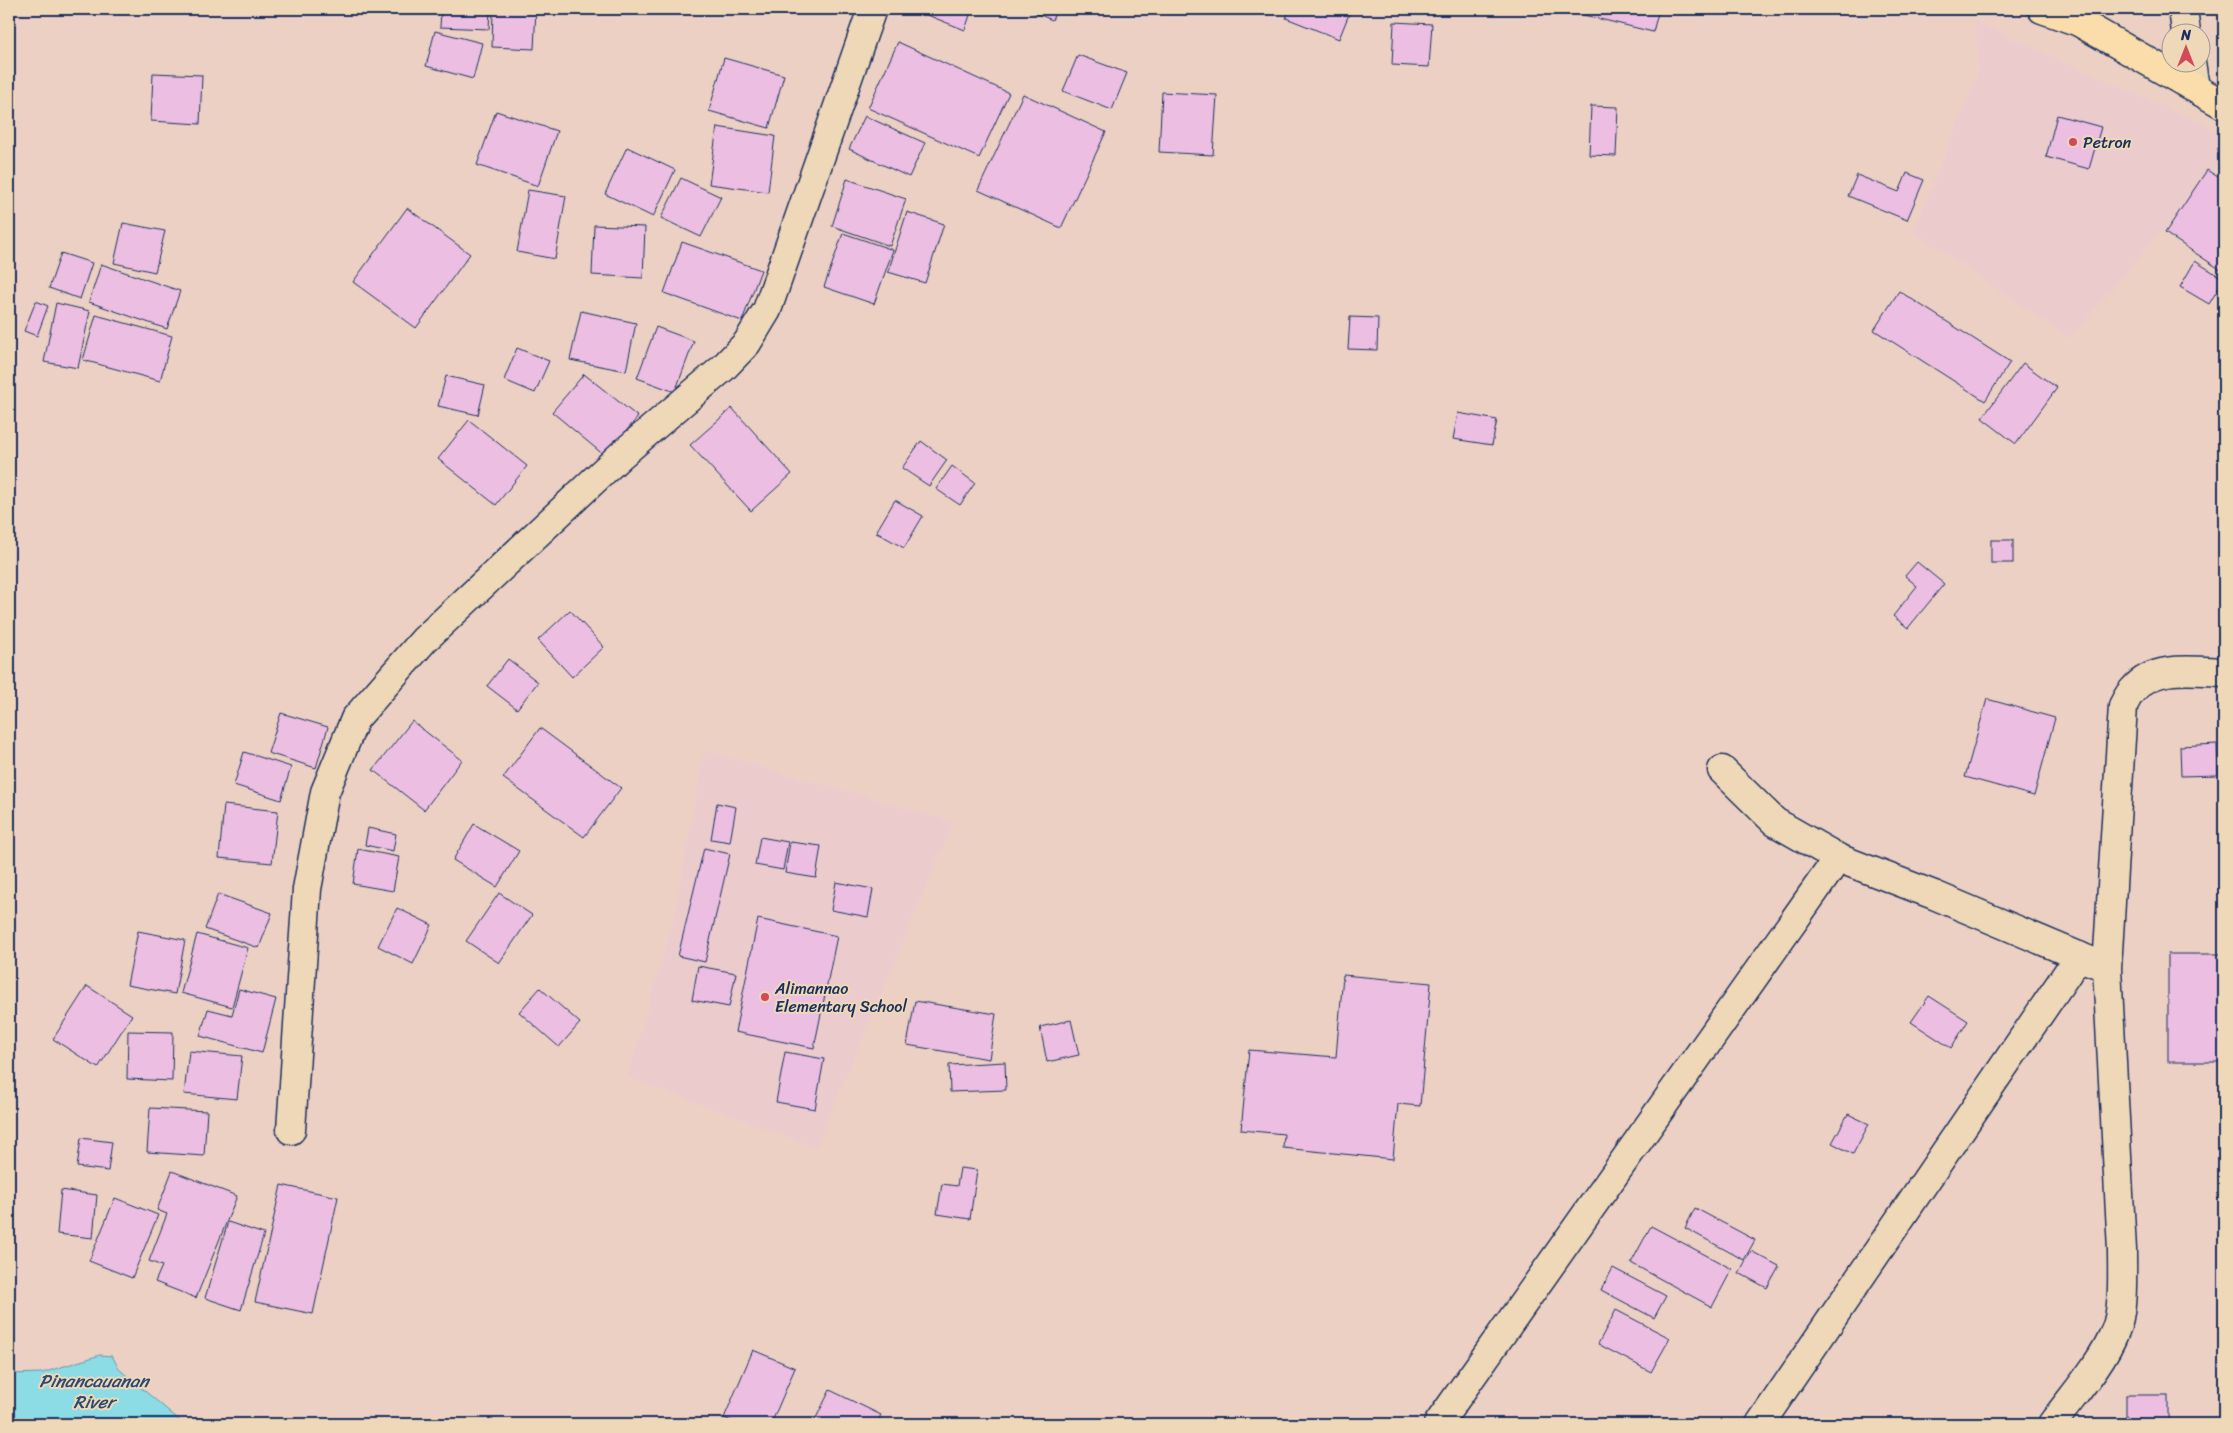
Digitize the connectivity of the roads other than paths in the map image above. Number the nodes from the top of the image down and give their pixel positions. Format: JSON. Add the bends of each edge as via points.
{"nodes":[{"id":1,"x":872,"y":9,"type":"edge"},
{"id":2,"x":2042,"y":9,"type":"edge"},
{"id":3,"x":2183,"y":9,"type":"edge"},
{"id":4,"x":2185,"y":22,"type":"edge"},
{"id":5,"x":2193,"y":75,"type":"edge"},
{"id":6,"x":2224,"y":105,"type":"edge"},
{"id":7,"x":2224,"y":672,"type":"edge"},
{"id":8,"x":1722,"y":770,"type":"dead end"},
{"id":9,"x":1838,"y":858,"type":"junction"},
{"id":10,"x":2079,"y":956,"type":"junction"},
{"id":11,"x":2107,"y":968,"type":"junction"},
{"id":12,"x":290,"y":1130,"type":"dead end"},
{"id":13,"x":1438,"y":1424,"type":"edge"},
{"id":14,"x":1760,"y":1424,"type":"edge"},
{"id":15,"x":2052,"y":1424,"type":"edge"}],
"edges":[{"from":1,"to":12,"type":"street","via":[[767,310],[747,343],[723,368],[621,455],[424,640],[356,719],[325,792],[307,889]]},
{"from":2,"to":5,"type":"highway","via":[[2079,22]]},
{"from":3,"to":4,"type":"street"},
{"from":5,"to":6,"type":"highway"},
{"from":7,"to":11,"type":"street","via":[[2178,671],[2150,676],[2134,688],[2123,706]]},
{"from":8,"to":9,"type":"street","via":[[1775,822]]},
{"from":9,"to":10,"type":"street"},
{"from":9,"to":13,"type":"street"},
{"from":10,"to":11,"type":"street"},
{"from":10,"to":14,"type":"street"},
{"from":11,"to":15,"type":"street","via":[[2122,1290],[2116,1330]]}]}
